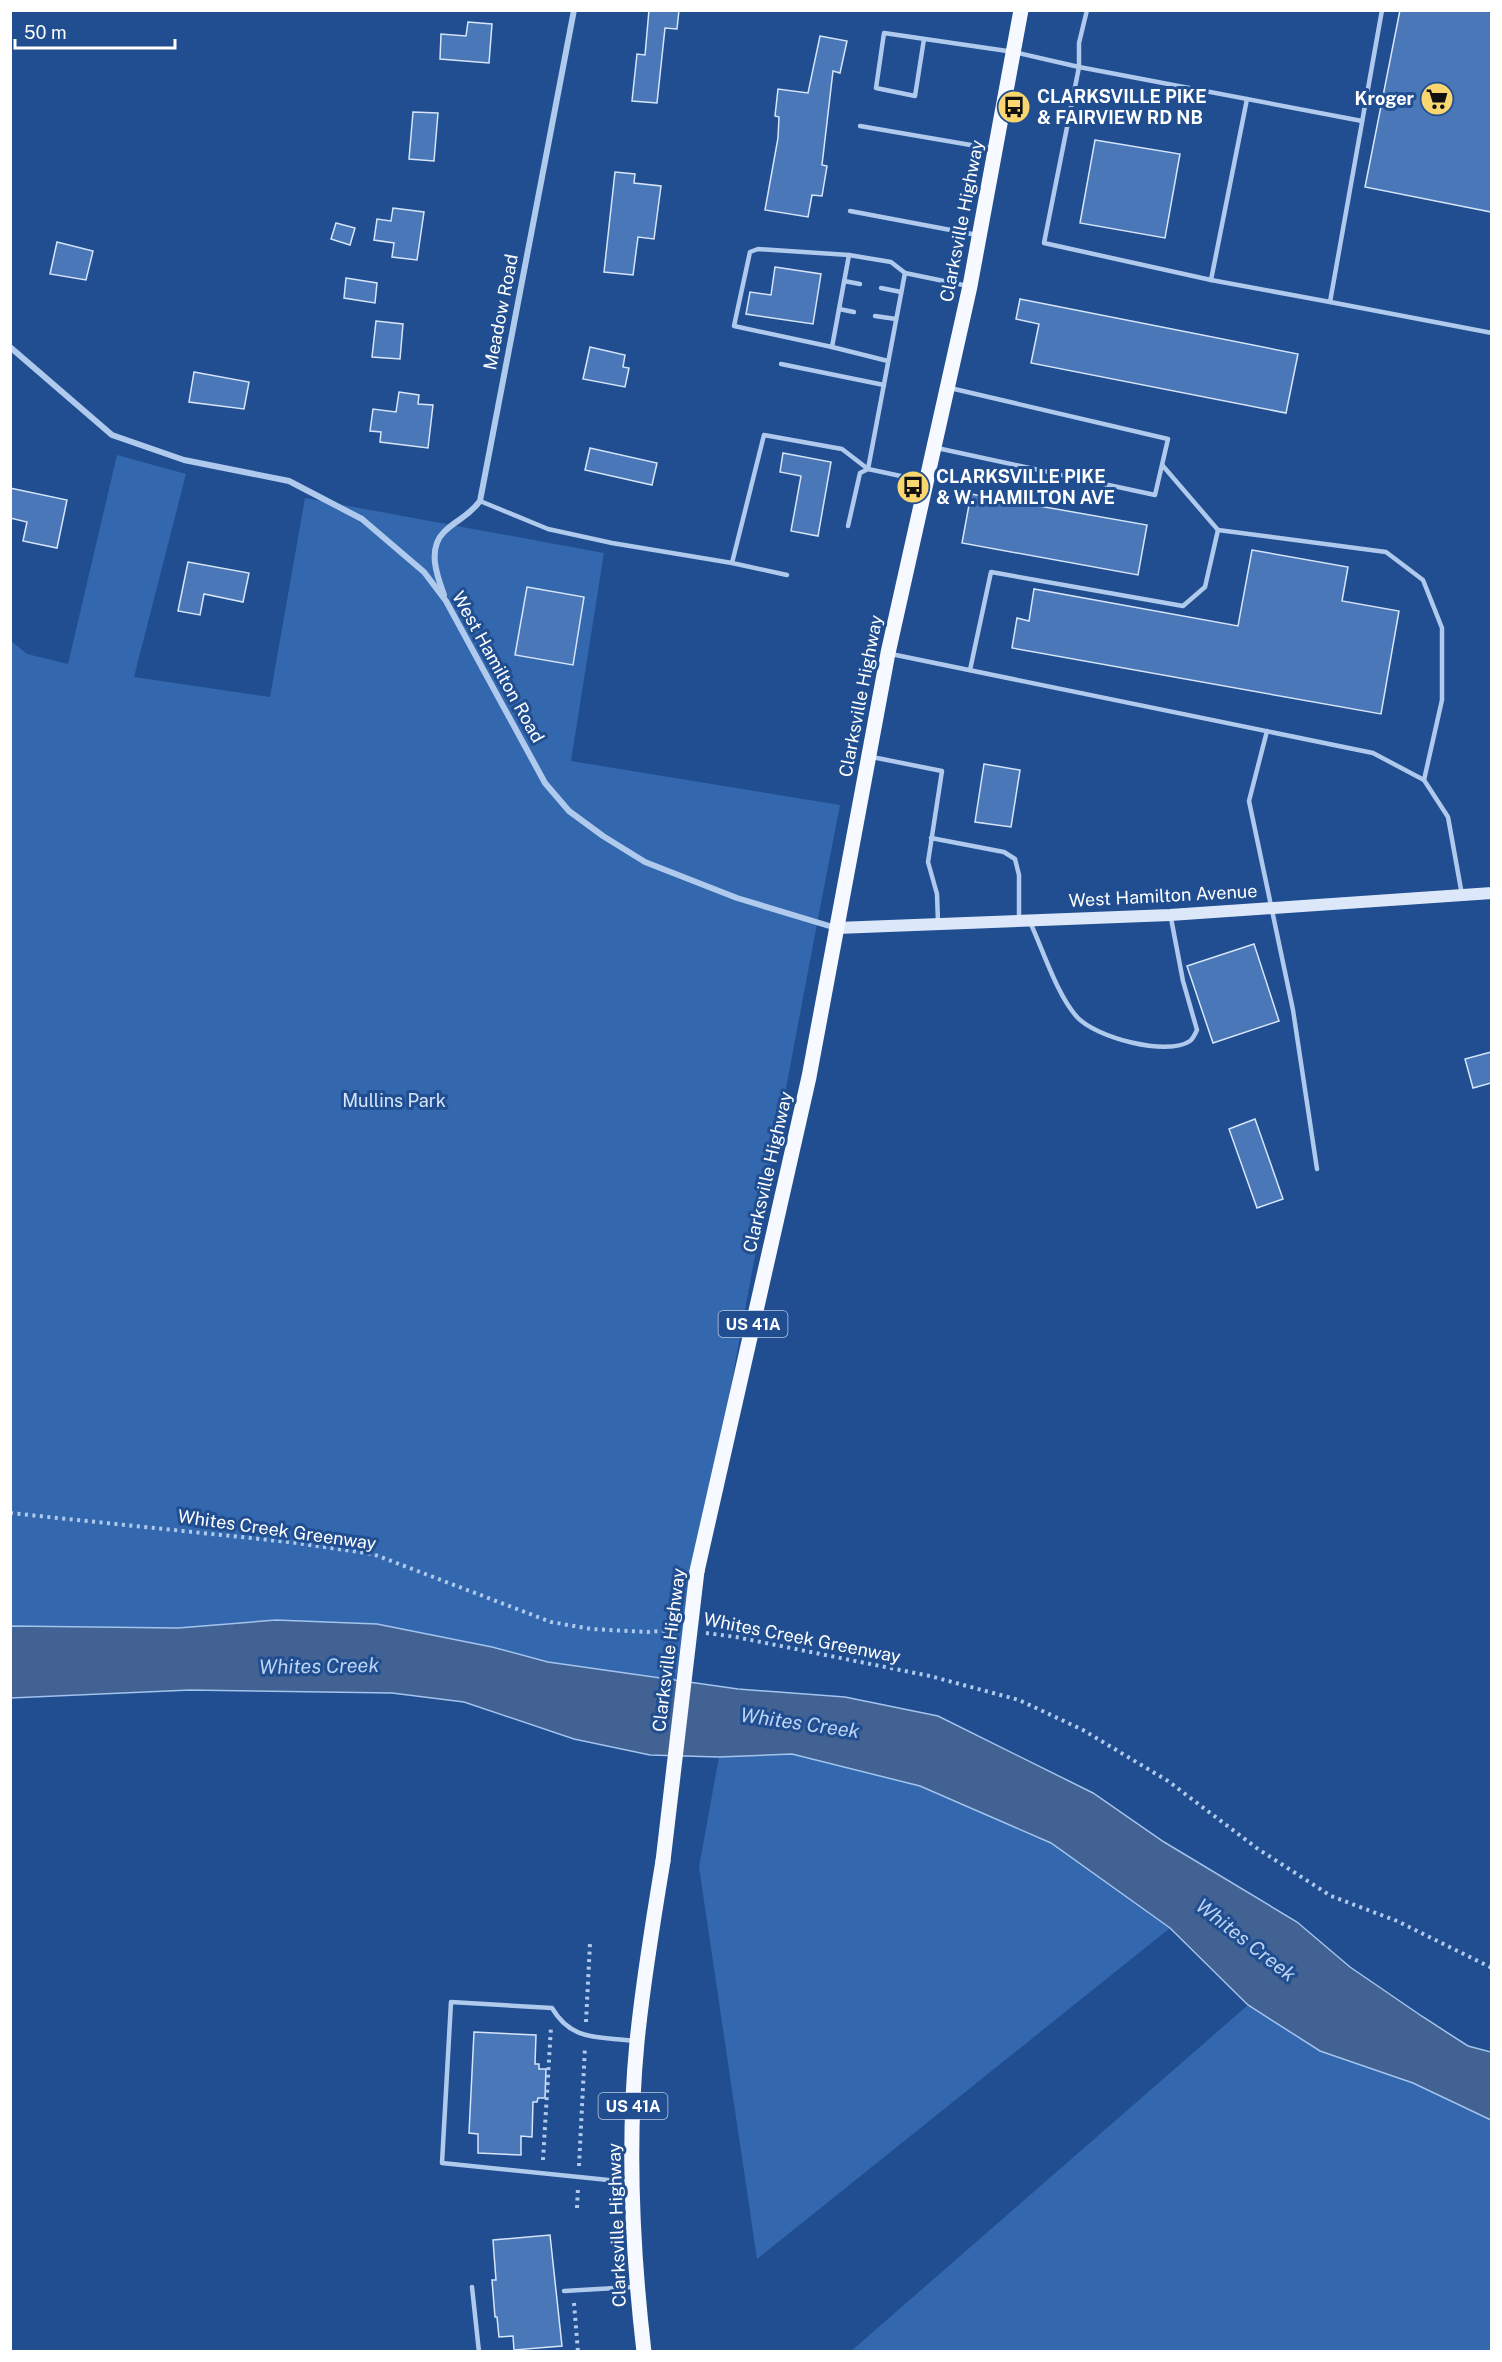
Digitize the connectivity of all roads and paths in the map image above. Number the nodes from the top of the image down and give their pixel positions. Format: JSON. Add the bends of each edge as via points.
{"nodes":[{"id":1,"x":574,"y":10,"type":"edge"},
{"id":2,"x":1021,"y":10,"type":"edge"},
{"id":3,"x":1087,"y":10,"type":"edge"},
{"id":4,"x":1382,"y":10,"type":"edge"},
{"id":5,"x":924,"y":39,"type":"junction"},
{"id":6,"x":1014,"y":52,"type":"junction"},
{"id":7,"x":1079,"y":67,"type":"junction"},
{"id":8,"x":1247,"y":99,"type":"junction"},
{"id":9,"x":1362,"y":121,"type":"junction"},
{"id":10,"x":860,"y":126,"type":"dead end"},
{"id":11,"x":996,"y":149,"type":"junction"},
{"id":12,"x":850,"y":211,"type":"dead end"},
{"id":13,"x":979,"y":236,"type":"junction"},
{"id":14,"x":849,"y":255,"type":"junction"},
{"id":15,"x":904,"y":273,"type":"junction"},
{"id":16,"x":1211,"y":280,"type":"junction"},
{"id":17,"x":844,"y":281,"type":"junction"},
{"id":18,"x":860,"y":284,"type":"dead end"},
{"id":19,"x":970,"y":286,"type":"junction"},
{"id":20,"x":881,"y":288,"type":"dead end"},
{"id":21,"x":901,"y":292,"type":"junction"},
{"id":22,"x":1330,"y":302,"type":"junction"},
{"id":23,"x":839,"y":309,"type":"junction"},
{"id":24,"x":854,"y":312,"type":"dead end"},
{"id":25,"x":875,"y":316,"type":"dead end"},
{"id":26,"x":896,"y":319,"type":"junction"},
{"id":27,"x":1491,"y":333,"type":"edge"},
{"id":28,"x":10,"y":347,"type":"edge"},
{"id":29,"x":832,"y":347,"type":"junction"},
{"id":30,"x":888,"y":361,"type":"junction"},
{"id":31,"x":780,"y":364,"type":"dead end"},
{"id":32,"x":884,"y":385,"type":"junction"},
{"id":33,"x":948,"y":387,"type":"junction"},
{"id":34,"x":934,"y":448,"type":"junction"},
{"id":35,"x":1162,"y":466,"type":"junction"},
{"id":36,"x":868,"y":469,"type":"junction"},
{"id":37,"x":926,"y":482,"type":"junction"},
{"id":38,"x":480,"y":501,"type":"junction"},
{"id":39,"x":848,"y":526,"type":"dead end"},
{"id":40,"x":1218,"y":530,"type":"junction"},
{"id":41,"x":732,"y":563,"type":"junction"},
{"id":42,"x":787,"y":574,"type":"dead end"},
{"id":43,"x":446,"y":600,"type":"junction"},
{"id":44,"x":888,"y":653,"type":"junction"},
{"id":45,"x":970,"y":670,"type":"junction"},
{"id":46,"x":1267,"y":731,"type":"junction"},
{"id":47,"x":869,"y":756,"type":"junction"},
{"id":48,"x":1424,"y":780,"type":"junction"},
{"id":49,"x":932,"y":838,"type":"junction"},
{"id":50,"x":1491,"y":893,"type":"edge"},
{"id":51,"x":1462,"y":895,"type":"junction"},
{"id":52,"x":1273,"y":908,"type":"junction"},
{"id":53,"x":1170,"y":915,"type":"junction"},
{"id":54,"x":1024,"y":922,"type":"junction"},
{"id":55,"x":938,"y":925,"type":"junction"},
{"id":56,"x":837,"y":928,"type":"junction"},
{"id":57,"x":1317,"y":1169,"type":"dead end"},
{"id":58,"x":10,"y":1513,"type":"edge"},
{"id":59,"x":681,"y":1629,"type":"dead end"},
{"id":60,"x":704,"y":1633,"type":"dead end"},
{"id":61,"x":590,"y":1943,"type":"dead end"},
{"id":62,"x":1491,"y":1968,"type":"edge"},
{"id":63,"x":552,"y":2008,"type":"junction"},
{"id":64,"x":586,"y":2034,"type":"junction"},
{"id":65,"x":637,"y":2042,"type":"junction"},
{"id":66,"x":542,"y":2173,"type":"junction"},
{"id":67,"x":579,"y":2177,"type":"junction"},
{"id":68,"x":632,"y":2182,"type":"junction"},
{"id":69,"x":578,"y":2208,"type":"dead end"},
{"id":70,"x":637,"y":2286,"type":"junction"},
{"id":71,"x":472,"y":2287,"type":"dead end"},
{"id":72,"x":573,"y":2290,"type":"junction"},
{"id":73,"x":564,"y":2291,"type":"dead end"},
{"id":74,"x":479,"y":2352,"type":"edge"},
{"id":75,"x":578,"y":2352,"type":"edge"},
{"id":76,"x":644,"y":2352,"type":"edge"}],
"edges":[{"from":1,"to":38,"type":"street","name":"Meadow Road"},
{"from":2,"to":6,"type":"main road","name":"Clarksville Highway","number":"US 41A"},
{"from":3,"to":7,"type":"lane","via":[[1079,43]]},
{"from":4,"to":9,"type":"lane"},
{"from":5,"to":5,"type":"lane","via":[[884,33],[876,88],[915,96]]},
{"from":5,"to":6,"type":"lane"},
{"from":6,"to":7,"type":"lane"},
{"from":6,"to":11,"type":"main road","name":"Clarksville Highway","number":"US 41A"},
{"from":7,"to":8,"type":"lane"},
{"from":7,"to":16,"type":"lane","via":[[1044,243]]},
{"from":8,"to":9,"type":"lane"},
{"from":8,"to":16,"type":"lane"},
{"from":9,"to":22,"type":"lane"},
{"from":10,"to":11,"type":"lane"},
{"from":11,"to":13,"type":"main road","name":"Clarksville Highway","number":"US 41A"},
{"from":12,"to":13,"type":"lane"},
{"from":13,"to":19,"type":"main road","name":"Clarksville Highway","number":"US 41A"},
{"from":14,"to":15,"type":"lane","via":[[891,262]]},
{"from":14,"to":17,"type":"lane"},
{"from":14,"to":29,"type":"lane","via":[[758,249],[750,252],[734,326]]},
{"from":15,"to":19,"type":"lane"},
{"from":15,"to":21,"type":"lane"},
{"from":16,"to":22,"type":"lane"},
{"from":17,"to":18,"type":"lane"},
{"from":17,"to":23,"type":"lane"},
{"from":19,"to":33,"type":"main road","name":"Clarksville Highway","number":"US 41A"},
{"from":20,"to":21,"type":"lane"},
{"from":21,"to":26,"type":"lane"},
{"from":22,"to":27,"type":"lane"},
{"from":23,"to":24,"type":"lane"},
{"from":23,"to":29,"type":"lane"},
{"from":25,"to":26,"type":"lane"},
{"from":26,"to":30,"type":"lane"},
{"from":28,"to":43,"type":"street","name":"West Hamilton Road","via":[[112,435],[184,460],[289,481],[362,519],[424,572]]},
{"from":29,"to":30,"type":"lane"},
{"from":30,"to":32,"type":"lane"},
{"from":31,"to":32,"type":"lane"},
{"from":32,"to":36,"type":"lane"},
{"from":33,"to":34,"type":"main road","name":"Clarksville Highway","number":"US 41A"},
{"from":33,"to":35,"type":"lane","via":[[1168,439]]},
{"from":34,"to":35,"type":"lane","via":[[1155,495]]},
{"from":34,"to":37,"type":"main road","name":"Clarksville Highway","number":"US 41A"},
{"from":35,"to":40,"type":"lane"},
{"from":36,"to":37,"type":"lane"},
{"from":36,"to":39,"type":"lane","via":[[860,473]]},
{"from":36,"to":41,"type":"lane","via":[[842,449],[764,435]]},
{"from":37,"to":44,"type":"main road","name":"Clarksville Highway","number":"US 41A"},
{"from":38,"to":41,"type":"lane","via":[[548,529]]},
{"from":38,"to":43,"type":"street","via":[[469,516],[443,533],[437,545],[434,564]]},
{"from":40,"to":45,"type":"lane","via":[[1205,587],[1183,606],[991,572]]},
{"from":40,"to":48,"type":"lane","via":[[1386,552],[1423,580],[1442,628],[1442,700]]},
{"from":41,"to":42,"type":"lane"},
{"from":43,"to":56,"type":"street","name":"West Hamilton Road","via":[[545,783],[569,811],[645,862],[737,898]]},
{"from":44,"to":45,"type":"lane"},
{"from":44,"to":47,"type":"main road","name":"Clarksville Highway","number":"US 41A"},
{"from":45,"to":46,"type":"lane"},
{"from":46,"to":48,"type":"lane","via":[[1373,753]]},
{"from":46,"to":52,"type":"lane","via":[[1249,801]]},
{"from":47,"to":49,"type":"lane","via":[[942,771]]},
{"from":47,"to":56,"type":"main road","name":"Clarksville Highway","number":"US 41A"},
{"from":48,"to":51,"type":"lane","via":[[1448,817]]},
{"from":49,"to":54,"type":"lane","via":[[1004,852],[1015,860]]},
{"from":49,"to":55,"type":"lane","via":[[928,862],[937,894]]},
{"from":50,"to":51,"type":"street","name":"West Hamilton Avenue"},
{"from":51,"to":52,"type":"street","name":"West Hamilton Avenue"},
{"from":52,"to":53,"type":"street","name":"West Hamilton Avenue"},
{"from":52,"to":57,"type":"lane"},
{"from":53,"to":54,"type":"street","name":"West Hamilton Avenue"},
{"from":53,"to":54,"type":"lane","via":[[1197,1030],[1191,1041],[1174,1047],[1145,1046],[1098,1030],[1078,1018]]},
{"from":54,"to":55,"type":"street","name":"West Hamilton Avenue"},
{"from":55,"to":56,"type":"street","name":"West Hamilton Avenue"},
{"from":56,"to":65,"type":"main road","name":"Clarksville Highway","number":"US 41A","bridge":true,"via":[[809,1077],[697,1570]]},
{"from":58,"to":59,"type":"path","name":"Whites Creek Greenway","via":[[373,1554],[551,1622],[602,1630]]},
{"from":60,"to":62,"type":"path","name":"Whites Creek Greenway","via":[[930,1676],[1019,1700],[1083,1730],[1168,1780],[1258,1849],[1331,1896],[1397,1921]]},
{"from":61,"to":64,"type":"path"},
{"from":63,"to":64,"type":"lane","via":[[568,2030]]},
{"from":63,"to":66,"type":"path"},
{"from":63,"to":66,"type":"lane","via":[[452,2002],[451,2014],[442,2163]]},
{"from":64,"to":65,"type":"lane"},
{"from":64,"to":67,"type":"path"},
{"from":65,"to":68,"type":"main road","name":"Clarksville Highway","number":"US 41A"},
{"from":66,"to":67,"type":"lane"},
{"from":67,"to":68,"type":"lane"},
{"from":67,"to":69,"type":"path"},
{"from":68,"to":70,"type":"main road","name":"Clarksville Highway","number":"US 41A"},
{"from":70,"to":72,"type":"lane"},
{"from":70,"to":76,"type":"main road","name":"Clarksville Highway","number":"US 41A"},
{"from":71,"to":74,"type":"lane"},
{"from":72,"to":73,"type":"lane"},
{"from":72,"to":75,"type":"path"}]}
